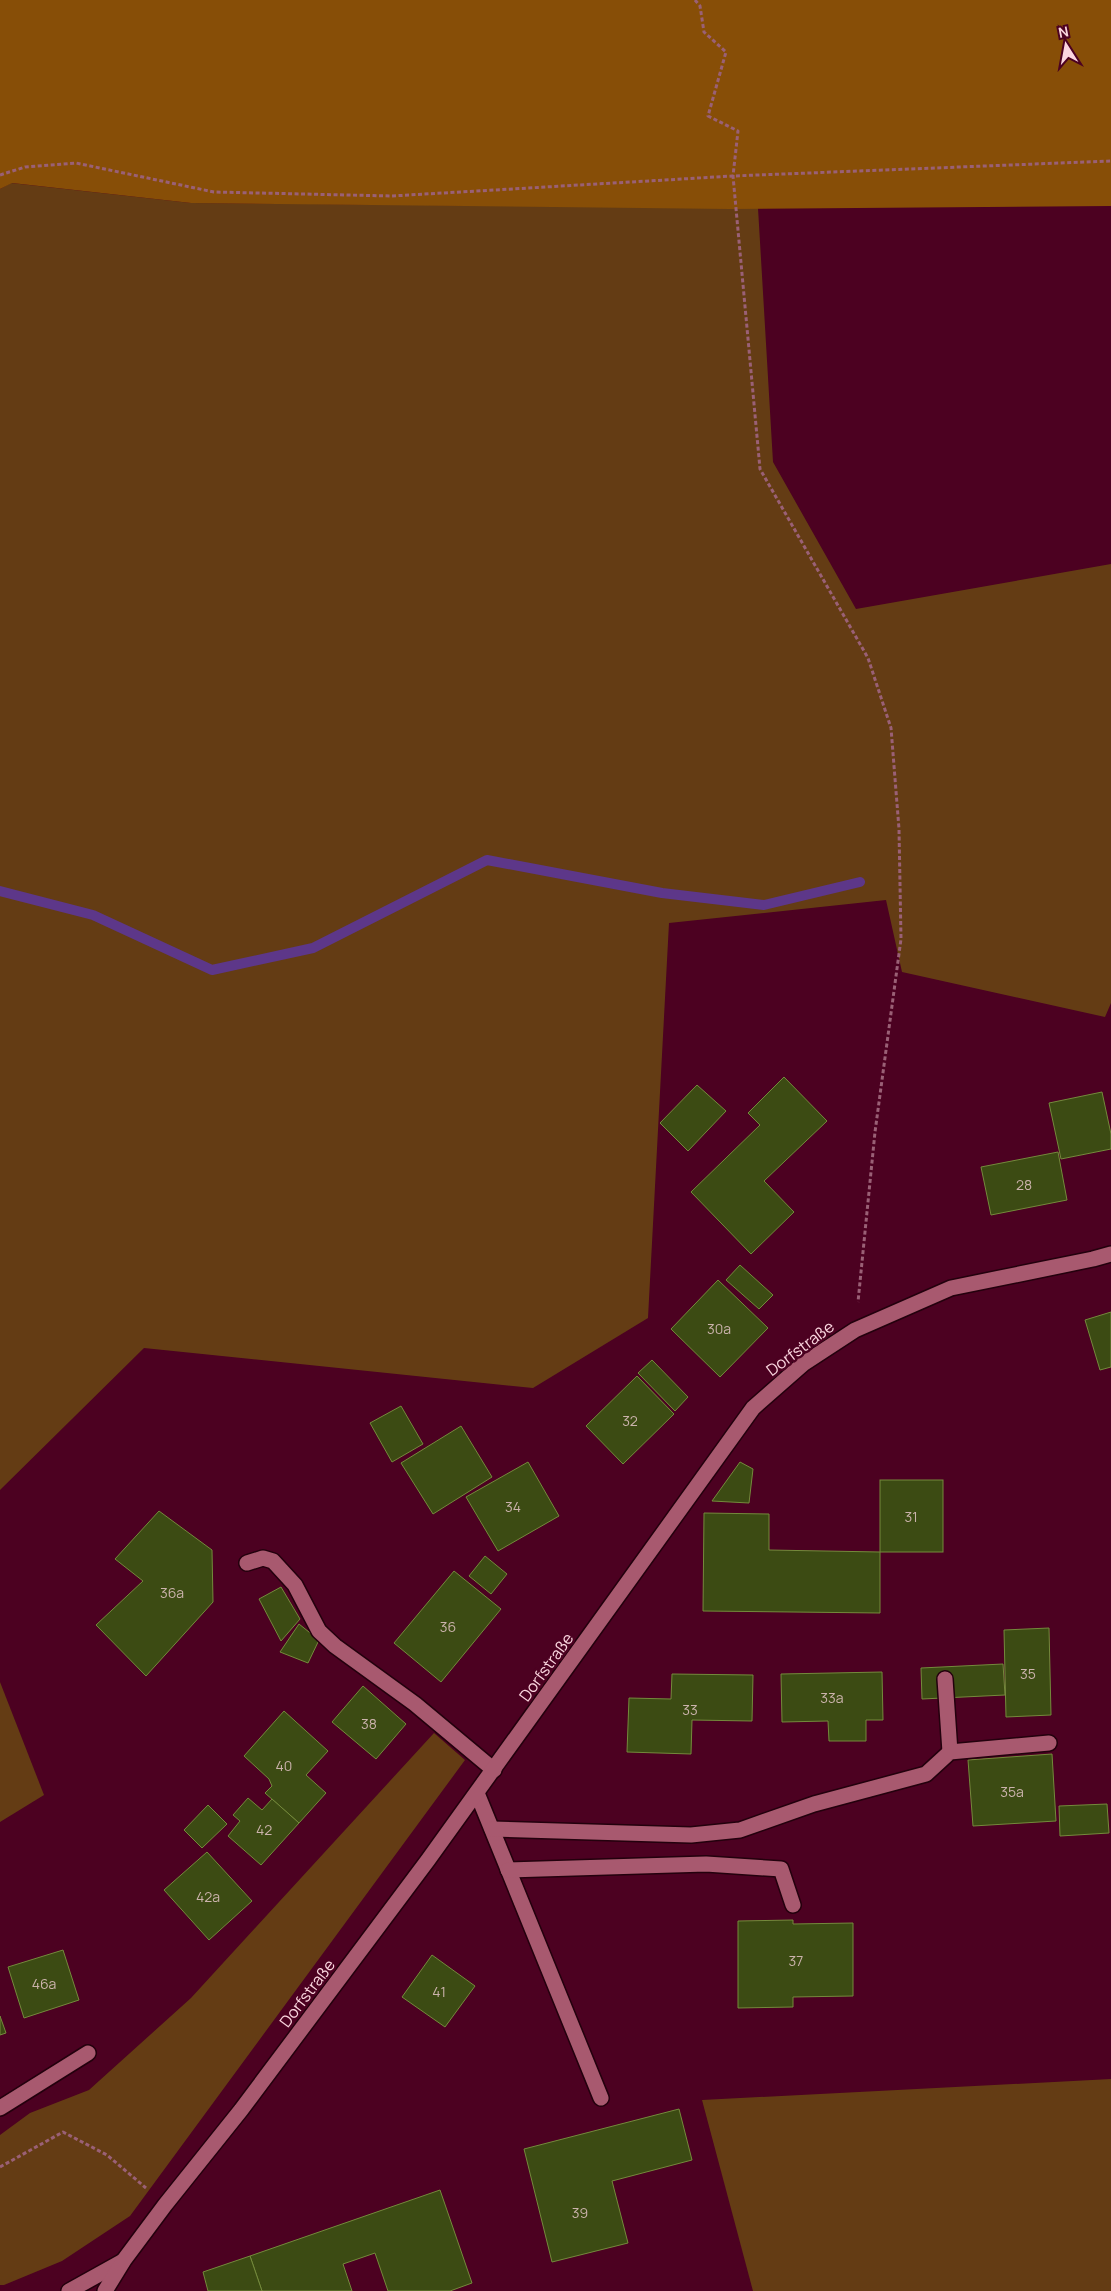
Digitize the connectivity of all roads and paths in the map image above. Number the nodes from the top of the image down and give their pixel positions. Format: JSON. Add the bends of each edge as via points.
{"nodes":[{"id":1,"x":695,"y":0,"type":"edge"},
{"id":2,"x":1111,"y":161,"type":"edge"},
{"id":3,"x":0,"y":175,"type":"edge"},
{"id":4,"x":733,"y":176,"type":"junction"},
{"id":5,"x":1111,"y":1254,"type":"edge"},
{"id":6,"x":855,"y":1330,"type":"junction"},
{"id":7,"x":247,"y":1563,"type":"dead end"},
{"id":8,"x":945,"y":1679,"type":"dead end"},
{"id":9,"x":1049,"y":1743,"type":"dead end"},
{"id":10,"x":950,"y":1752,"type":"junction"},
{"id":11,"x":494,"y":1770,"type":"junction"},
{"id":12,"x":477,"y":1793,"type":"junction"},
{"id":13,"x":492,"y":1829,"type":"junction"},
{"id":14,"x":508,"y":1870,"type":"junction"},
{"id":15,"x":793,"y":1905,"type":"dead end"},
{"id":16,"x":88,"y":2053,"type":"dead end"},
{"id":17,"x":601,"y":2098,"type":"dead end"},
{"id":18,"x":0,"y":2108,"type":"edge"},
{"id":19,"x":0,"y":2167,"type":"edge"},
{"id":20,"x":165,"y":2205,"type":"junction"},
{"id":21,"x":124,"y":2260,"type":"junction"},
{"id":22,"x":70,"y":2291,"type":"edge"},
{"id":23,"x":105,"y":2291,"type":"edge"}],
"edges":[{"from":1,"to":4,"type":"path","via":[[700,6],[704,32],[726,52],[708,116],[738,130]]},
{"from":2,"to":4,"type":"path"},
{"from":3,"to":4,"type":"path","via":[[25,167],[76,163],[214,192],[392,196]]},
{"from":4,"to":6,"type":"path","via":[[760,469],[868,658],[891,728],[899,829],[901,940],[874,1132]]},
{"from":5,"to":6,"type":"street","name":"Dorfstraße","via":[[951,1288]]},
{"from":6,"to":11,"type":"street","name":"Dorfstraße","via":[[803,1364],[753,1408]]},
{"from":7,"to":11,"type":"street","via":[[263,1558],[273,1561],[295,1585],[319,1631],[415,1704]]},
{"from":8,"to":10,"type":"street"},
{"from":9,"to":10,"type":"street"},
{"from":10,"to":13,"type":"street","via":[[926,1774],[814,1804],[740,1830],[691,1835]]},
{"from":11,"to":12,"type":"street","name":"Dorfstraße"},
{"from":12,"to":13,"type":"street"},
{"from":12,"to":20,"type":"street","name":"Dorfstraße","via":[[242,2110]]},
{"from":13,"to":14,"type":"street"},
{"from":14,"to":15,"type":"street","via":[[706,1864],[781,1869]]},
{"from":14,"to":17,"type":"street"},
{"from":16,"to":18,"type":"street"},
{"from":19,"to":20,"type":"path","via":[[63,2132],[107,2155]]},
{"from":20,"to":21,"type":"street","name":"Dorfstraße"},
{"from":21,"to":22,"type":"street","name":"Dorfstraße"},
{"from":21,"to":23,"type":"street","name":"Dorfstraße"}]}
